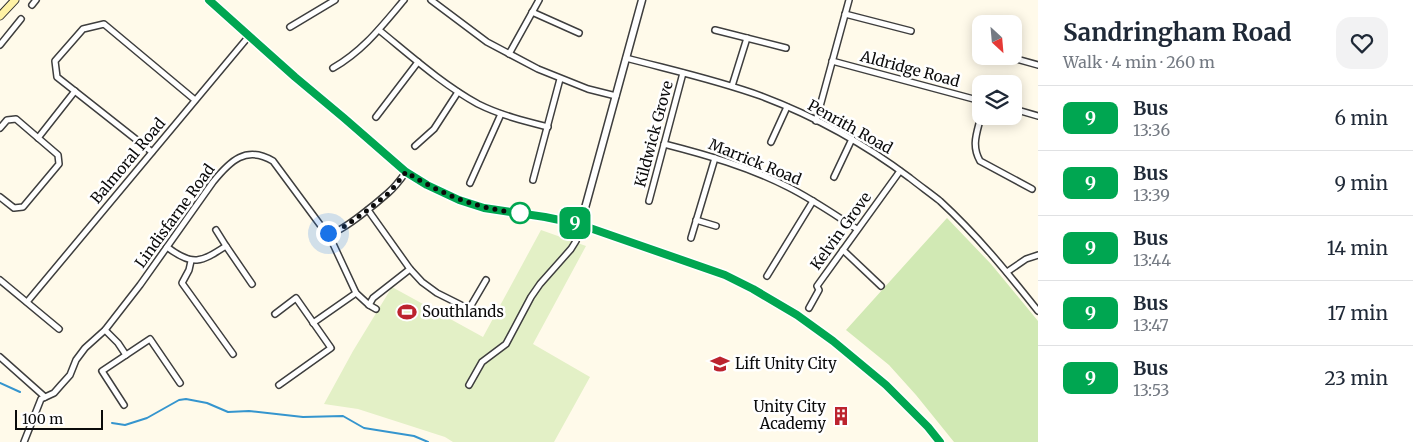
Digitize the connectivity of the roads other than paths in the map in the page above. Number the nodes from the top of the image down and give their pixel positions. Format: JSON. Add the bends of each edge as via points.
{"nodes":[{"id":1,"x":15,"y":0,"type":"edge"},
{"id":2,"x":209,"y":0,"type":"edge"},
{"id":3,"x":335,"y":0,"type":"edge"},
{"id":4,"x":404,"y":0,"type":"edge"},
{"id":5,"x":432,"y":0,"type":"edge"},
{"id":6,"x":539,"y":0,"type":"edge"},
{"id":7,"x":642,"y":0,"type":"edge"},
{"id":8,"x":849,"y":0,"type":"edge"},
{"id":9,"x":532,"y":12,"type":"junction"},
{"id":10,"x":845,"y":14,"type":"junction"},
{"id":11,"x":0,"y":16,"type":"edge"},
{"id":12,"x":21,"y":19,"type":"dead end"},
{"id":13,"x":290,"y":27,"type":"dead end"},
{"id":14,"x":379,"y":30,"type":"junction"},
{"id":15,"x":715,"y":30,"type":"dead end"},
{"id":16,"x":911,"y":31,"type":"dead end"},
{"id":17,"x":579,"y":33,"type":"dead end"},
{"id":18,"x":249,"y":36,"type":"junction"},
{"id":19,"x":747,"y":38,"type":"junction"},
{"id":20,"x":0,"y":45,"type":"edge"},
{"id":21,"x":786,"y":48,"type":"dead end"},
{"id":22,"x":509,"y":54,"type":"junction"},
{"id":23,"x":626,"y":58,"type":"junction"},
{"id":24,"x":1022,"y":60,"type":"edge"},
{"id":25,"x":832,"y":61,"type":"junction"},
{"id":26,"x":418,"y":62,"type":"junction"},
{"id":27,"x":1038,"y":65,"type":"edge"},
{"id":28,"x":333,"y":68,"type":"dead end"},
{"id":29,"x":683,"y":73,"type":"junction"},
{"id":30,"x":560,"y":79,"type":"junction"},
{"id":31,"x":732,"y":86,"type":"junction"},
{"id":32,"x":75,"y":91,"type":"junction"},
{"id":33,"x":458,"y":92,"type":"junction"},
{"id":34,"x":616,"y":96,"type":"junction"},
{"id":35,"x":972,"y":99,"type":"edge"},
{"id":36,"x":195,"y":100,"type":"junction"},
{"id":37,"x":788,"y":107,"type":"junction"},
{"id":38,"x":1022,"y":112,"type":"edge"},
{"id":39,"x":501,"y":114,"type":"junction"},
{"id":40,"x":1038,"y":116,"type":"edge"},
{"id":41,"x":376,"y":118,"type":"dead end"},
{"id":42,"x":816,"y":121,"type":"junction"},
{"id":43,"x":979,"y":125,"type":"edge"},
{"id":44,"x":548,"y":126,"type":"junction"},
{"id":45,"x":0,"y":128,"type":"edge"},
{"id":46,"x":38,"y":138,"type":"junction"},
{"id":47,"x":852,"y":139,"type":"junction"},
{"id":48,"x":771,"y":142,"type":"dead end"},
{"id":49,"x":664,"y":144,"type":"junction"},
{"id":50,"x":415,"y":146,"type":"dead end"},
{"id":51,"x":152,"y":152,"type":"junction"},
{"id":52,"x":715,"y":158,"type":"junction"},
{"id":53,"x":900,"y":171,"type":"junction"},
{"id":54,"x":406,"y":172,"type":"junction"},
{"id":55,"x":834,"y":177,"type":"dead end"},
{"id":56,"x":533,"y":180,"type":"dead end"},
{"id":57,"x":470,"y":183,"type":"dead end"},
{"id":58,"x":1032,"y":189,"type":"dead end"},
{"id":59,"x":0,"y":197,"type":"edge"},
{"id":60,"x":649,"y":201,"type":"dead end"},
{"id":61,"x":813,"y":201,"type":"junction"},
{"id":62,"x":368,"y":210,"type":"junction"},
{"id":63,"x":582,"y":219,"type":"junction"},
{"id":64,"x":696,"y":220,"type":"junction"},
{"id":65,"x":574,"y":223,"type":"junction"},
{"id":66,"x":716,"y":226,"type":"dead end"},
{"id":67,"x":587,"y":227,"type":"junction"},
{"id":68,"x":857,"y":229,"type":"junction"},
{"id":69,"x":216,"y":230,"type":"dead end"},
{"id":70,"x":579,"y":232,"type":"junction"},
{"id":71,"x":328,"y":233,"type":"junction"},
{"id":72,"x":691,"y":238,"type":"dead end"},
{"id":73,"x":226,"y":246,"type":"junction"},
{"id":74,"x":166,"y":247,"type":"junction"},
{"id":75,"x":843,"y":250,"type":"junction"},
{"id":76,"x":1038,"y":255,"type":"edge"},
{"id":77,"x":191,"y":260,"type":"junction"},
{"id":78,"x":410,"y":269,"type":"junction"},
{"id":79,"x":1007,"y":272,"type":"junction"},
{"id":80,"x":767,"y":276,"type":"dead end"},
{"id":81,"x":0,"y":280,"type":"edge"},
{"id":82,"x":486,"y":280,"type":"dead end"},
{"id":83,"x":252,"y":284,"type":"dead end"},
{"id":84,"x":881,"y":286,"type":"dead end"},
{"id":85,"x":356,"y":293,"type":"junction"},
{"id":86,"x":27,"y":302,"type":"junction"},
{"id":87,"x":369,"y":305,"type":"junction"},
{"id":88,"x":809,"y":308,"type":"dead end"},
{"id":89,"x":376,"y":309,"type":"dead end"},
{"id":90,"x":1038,"y":311,"type":"edge"},
{"id":91,"x":275,"y":314,"type":"dead end"},
{"id":92,"x":314,"y":323,"type":"junction"},
{"id":93,"x":59,"y":328,"type":"dead end"},
{"id":94,"x":105,"y":330,"type":"junction"},
{"id":95,"x":233,"y":354,"type":"dead end"},
{"id":96,"x":126,"y":355,"type":"junction"},
{"id":97,"x":0,"y":357,"type":"edge"},
{"id":98,"x":180,"y":382,"type":"dead end"},
{"id":99,"x":469,"y":384,"type":"dead end"},
{"id":100,"x":279,"y":385,"type":"dead end"},
{"id":101,"x":45,"y":397,"type":"junction"},
{"id":102,"x":124,"y":405,"type":"dead end"},
{"id":103,"x":24,"y":442,"type":"edge"},
{"id":104,"x":940,"y":442,"type":"edge"}],
"edges":[{"from":1,"to":11,"type":"main road"},
{"from":2,"to":18,"type":"street"},
{"from":3,"to":13,"type":"street"},
{"from":4,"to":14,"type":"street"},
{"from":5,"to":22,"type":"street","via":[[487,42]]},
{"from":6,"to":9,"type":"street"},
{"from":7,"to":23,"type":"street"},
{"from":8,"to":10,"type":"street"},
{"from":9,"to":17,"type":"street"},
{"from":9,"to":22,"type":"street"},
{"from":10,"to":16,"type":"street"},
{"from":10,"to":25,"type":"street"},
{"from":12,"to":20,"type":"street"},
{"from":14,"to":26,"type":"street"},
{"from":14,"to":28,"type":"street","via":[[356,53]]},
{"from":15,"to":19,"type":"street"},
{"from":18,"to":36,"type":"street","name":"Balmoral Road"},
{"from":18,"to":54,"type":"street"},
{"from":19,"to":21,"type":"street"},
{"from":19,"to":31,"type":"street"},
{"from":22,"to":30,"type":"street"},
{"from":23,"to":29,"type":"street","name":"Penrith Road"},
{"from":23,"to":34,"type":"street"},
{"from":24,"to":27,"type":"street"},
{"from":25,"to":35,"type":"street","name":"Aldridge Road"},
{"from":25,"to":42,"type":"street"},
{"from":26,"to":33,"type":"street"},
{"from":26,"to":41,"type":"street"},
{"from":29,"to":31,"type":"street","name":"Penrith Road"},
{"from":29,"to":49,"type":"street","name":"Kildwick Grove"},
{"from":30,"to":34,"type":"street"},
{"from":30,"to":44,"type":"street"},
{"from":31,"to":37,"type":"street","name":"Penrith Road"},
{"from":32,"to":36,"type":"street","via":[[58,77],[56,62],[83,29],[104,24]]},
{"from":32,"to":46,"type":"street"},
{"from":32,"to":51,"type":"street"},
{"from":33,"to":39,"type":"street"},
{"from":33,"to":50,"type":"street","via":[[434,129]]},
{"from":34,"to":63,"type":"street"},
{"from":36,"to":51,"type":"street","name":"Balmoral Road"},
{"from":37,"to":42,"type":"street","name":"Penrith Road"},
{"from":37,"to":48,"type":"street"},
{"from":38,"to":40,"type":"street"},
{"from":39,"to":44,"type":"street"},
{"from":39,"to":57,"type":"street"},
{"from":42,"to":47,"type":"street","name":"Penrith Road"},
{"from":43,"to":58,"type":"street","via":[[974,144],[980,161]]},
{"from":44,"to":56,"type":"street"},
{"from":45,"to":46,"type":"street","via":[[7,120],[16,120]]},
{"from":46,"to":59,"type":"street","via":[[58,155],[59,164],[23,207],[14,208]]},
{"from":47,"to":53,"type":"street","name":"Penrith Road"},
{"from":47,"to":55,"type":"street"},
{"from":49,"to":52,"type":"street","name":"Marrick Road"},
{"from":49,"to":60,"type":"street","name":"Kildwick Grove"},
{"from":51,"to":86,"type":"street","name":"Balmoral Road"},
{"from":52,"to":61,"type":"street","name":"Marrick Road","via":[[766,177]]},
{"from":52,"to":64,"type":"street"},
{"from":53,"to":68,"type":"street","name":"Kelvin Grove"},
{"from":53,"to":79,"type":"street","name":"Penrith Road","via":[[944,205]]},
{"from":54,"to":62,"type":"street","via":[[390,192]]},
{"from":54,"to":65,"type":"street","via":[[427,185],[475,205]]},
{"from":61,"to":68,"type":"street","name":"Marrick Road"},
{"from":61,"to":80,"type":"street"},
{"from":62,"to":71,"type":"street","via":[[338,231]]},
{"from":62,"to":78,"type":"street"},
{"from":63,"to":65,"type":"street"},
{"from":63,"to":67,"type":"street"},
{"from":64,"to":66,"type":"street"},
{"from":64,"to":72,"type":"street","via":[[696,231]]},
{"from":65,"to":70,"type":"street"},
{"from":67,"to":70,"type":"street"},
{"from":67,"to":104,"type":"street","via":[[725,275],[797,315],[886,385]]},
{"from":68,"to":75,"type":"street","name":"Kelvin Grove"},
{"from":69,"to":73,"type":"street"},
{"from":70,"to":99,"type":"street","via":[[571,249],[531,297],[506,344],[482,362]]},
{"from":71,"to":74,"type":"street","name":"Lindisfarne Road","via":[[273,161],[255,154],[246,155],[226,167]]},
{"from":71,"to":85,"type":"street","name":"Lindisfarne Road"},
{"from":73,"to":77,"type":"street","via":[[208,258]]},
{"from":73,"to":83,"type":"street"},
{"from":74,"to":77,"type":"street"},
{"from":74,"to":94,"type":"street","name":"Lindisfarne Road"},
{"from":75,"to":84,"type":"street"},
{"from":75,"to":88,"type":"street","name":"Kelvin Grove","via":[[817,286],[819,290]]},
{"from":76,"to":79,"type":"street"},
{"from":77,"to":95,"type":"street","via":[[182,283]]},
{"from":78,"to":82,"type":"street","via":[[437,293],[469,309]]},
{"from":78,"to":87,"type":"street","via":[[373,298]]},
{"from":79,"to":90,"type":"street","name":"Penrith Road"},
{"from":81,"to":86,"type":"street"},
{"from":85,"to":87,"type":"street"},
{"from":85,"to":92,"type":"street"},
{"from":86,"to":93,"type":"street"},
{"from":87,"to":89,"type":"street"},
{"from":91,"to":92,"type":"street","via":[[296,298]]},
{"from":92,"to":100,"type":"street","via":[[331,348]]},
{"from":94,"to":96,"type":"street"},
{"from":94,"to":101,"type":"street","name":"Lindisfarne Road","via":[[85,348],[61,386]]},
{"from":96,"to":98,"type":"street","via":[[150,339]]},
{"from":96,"to":102,"type":"street","via":[[102,371]]},
{"from":97,"to":101,"type":"street"},
{"from":101,"to":103,"type":"street","name":"Lindisfarne Road","via":[[38,403]]}]}
